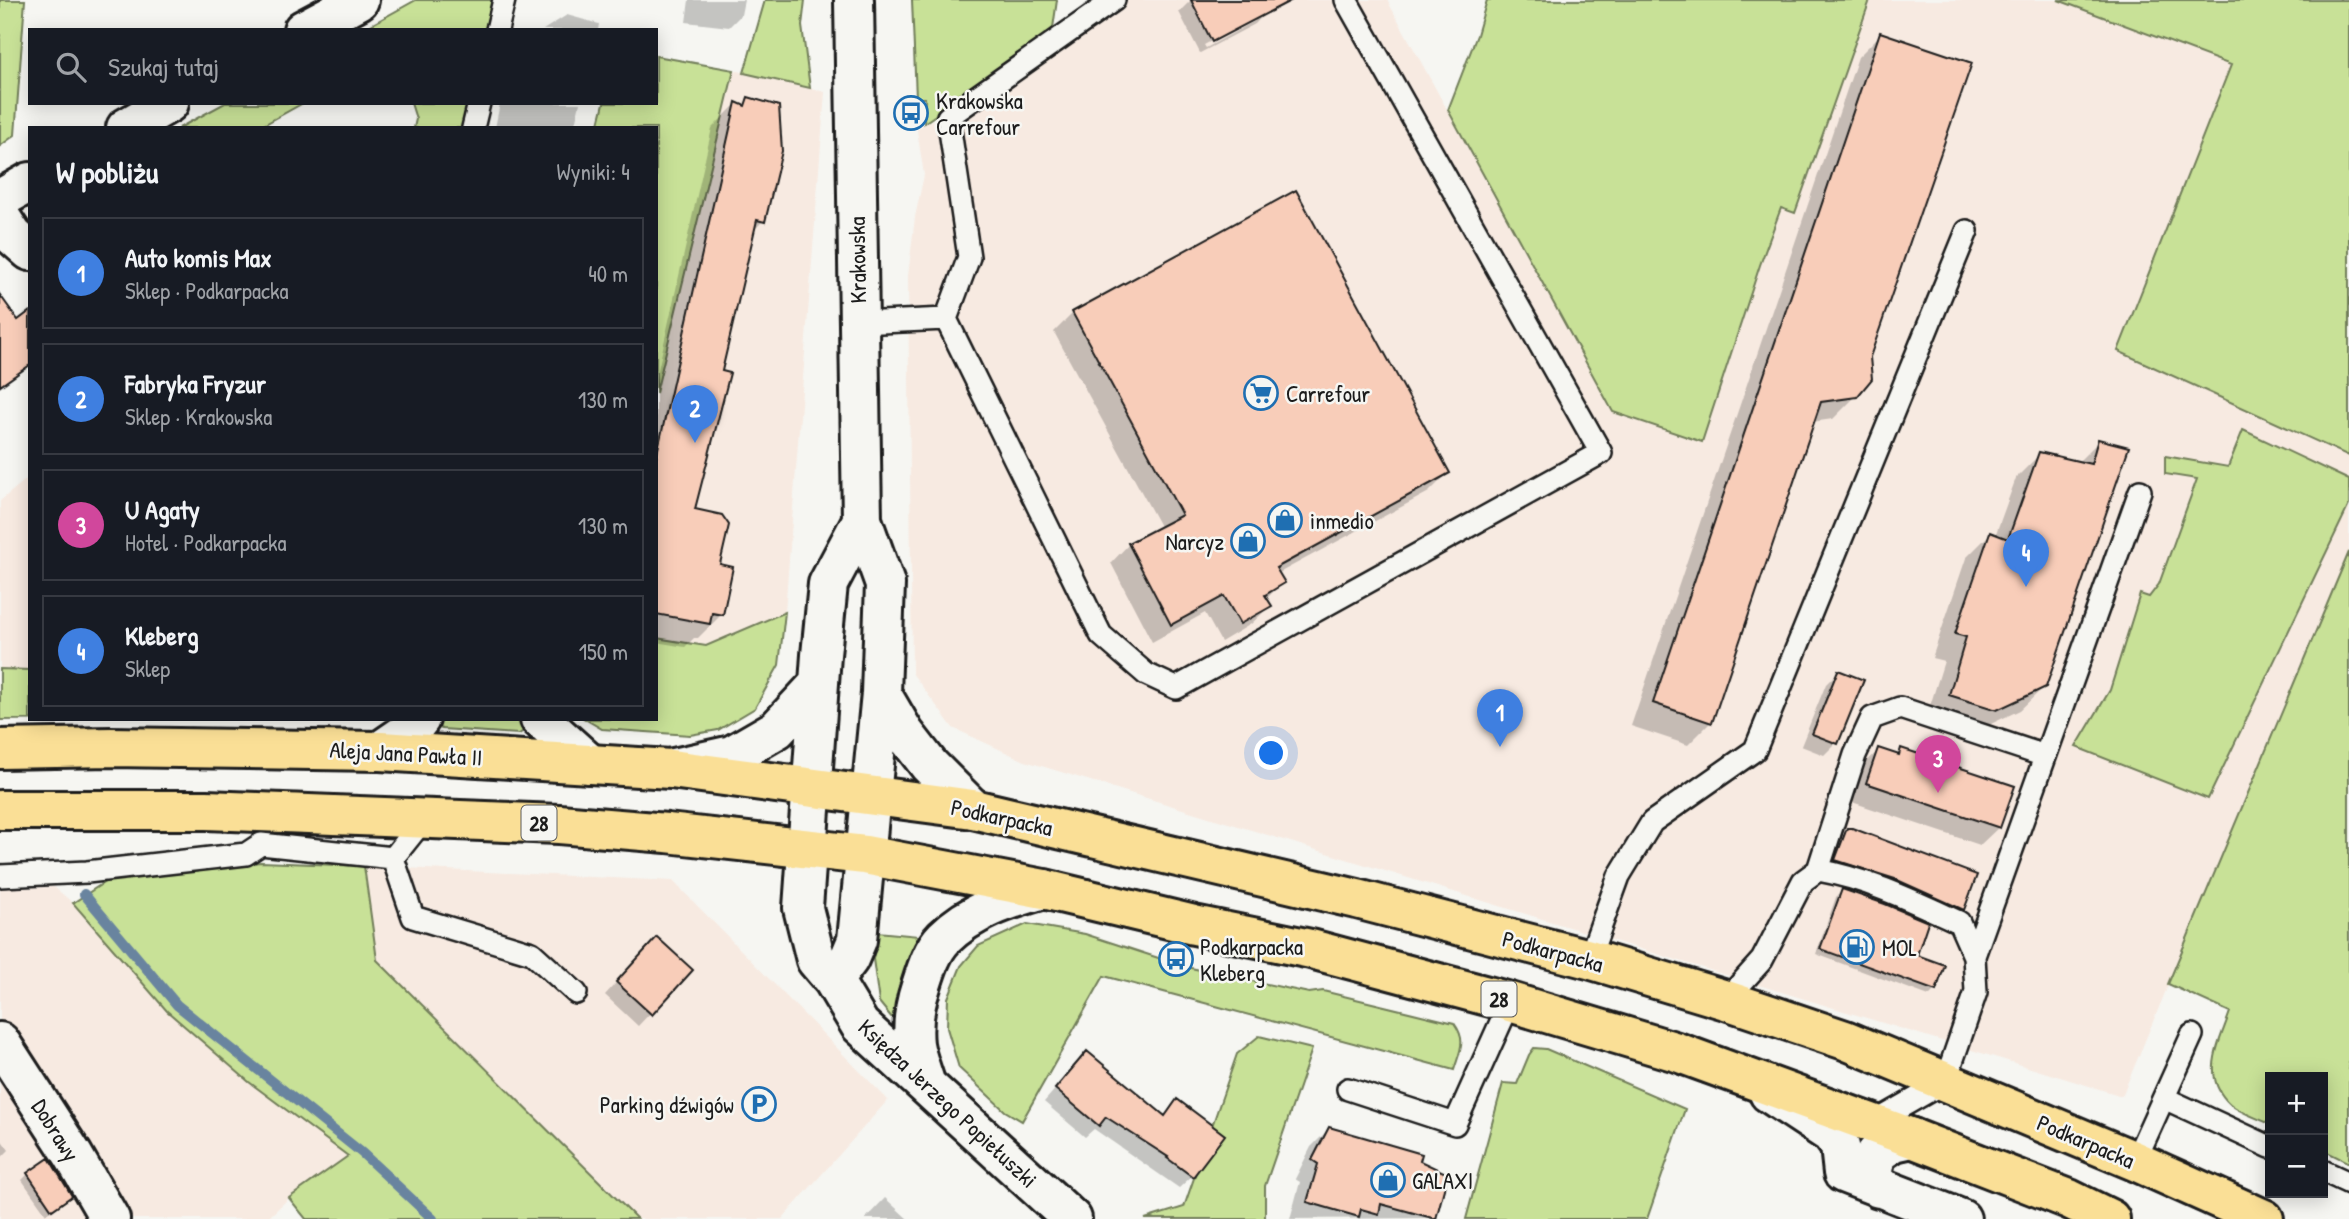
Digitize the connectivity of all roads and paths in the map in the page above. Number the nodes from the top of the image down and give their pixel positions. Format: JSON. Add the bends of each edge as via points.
{"nodes":[{"id":1,"x":359,"y":0,"type":"edge"},
{"id":2,"x":504,"y":0,"type":"edge"},
{"id":3,"x":855,"y":0,"type":"edge"},
{"id":4,"x":1114,"y":0,"type":"edge"},
{"id":5,"x":1346,"y":0,"type":"edge"},
{"id":6,"x":307,"y":28,"type":"edge"},
{"id":7,"x":497,"y":28,"type":"edge"},
{"id":8,"x":166,"y":105,"type":"edge"},
{"id":9,"x":479,"y":105,"type":"edge"},
{"id":10,"x":129,"y":126,"type":"edge"},
{"id":11,"x":473,"y":126,"type":"edge"},
{"id":12,"x":28,"y":183,"type":"edge"},
{"id":13,"x":0,"y":199,"type":"edge"},
{"id":14,"x":0,"y":216,"type":"edge"},
{"id":15,"x":1967,"y":231,"type":"dead end"},
{"id":16,"x":28,"y":249,"type":"edge"},
{"id":17,"x":946,"y":319,"type":"junction"},
{"id":18,"x":859,"y":323,"type":"junction"},
{"id":19,"x":2140,"y":491,"type":"dead end"},
{"id":20,"x":862,"y":520,"type":"junction"},
{"id":21,"x":819,"y":684,"type":"junction"},
{"id":22,"x":881,"y":693,"type":"junction"},
{"id":23,"x":418,"y":721,"type":"edge"},
{"id":24,"x":542,"y":721,"type":"edge"},
{"id":25,"x":0,"y":749,"type":"edge"},
{"id":26,"x":380,"y":751,"type":"junction"},
{"id":27,"x":2045,"y":756,"type":"junction"},
{"id":28,"x":590,"y":764,"type":"junction"},
{"id":29,"x":671,"y":769,"type":"junction"},
{"id":30,"x":811,"y":786,"type":"junction"},
{"id":31,"x":872,"y":794,"type":"junction"},
{"id":32,"x":973,"y":809,"type":"junction"},
{"id":33,"x":0,"y":810,"type":"edge"},
{"id":34,"x":206,"y":810,"type":"junction"},
{"id":35,"x":425,"y":818,"type":"junction"},
{"id":36,"x":261,"y":844,"type":"junction"},
{"id":37,"x":807,"y":848,"type":"junction"},
{"id":38,"x":865,"y":855,"type":"junction"},
{"id":39,"x":393,"y":858,"type":"junction"},
{"id":40,"x":1818,"y":870,"type":"junction"},
{"id":41,"x":0,"y":876,"type":"edge"},
{"id":42,"x":1044,"y":889,"type":"junction"},
{"id":43,"x":1974,"y":956,"type":"junction"},
{"id":44,"x":1589,"y":959,"type":"junction"},
{"id":45,"x":833,"y":980,"type":"junction"},
{"id":46,"x":576,"y":993,"type":"dead end"},
{"id":47,"x":1726,"y":1000,"type":"junction"},
{"id":48,"x":1510,"y":1002,"type":"junction"},
{"id":49,"x":2192,"y":1035,"type":"dead end"},
{"id":50,"x":0,"y":1042,"type":"edge"},
{"id":51,"x":1743,"y":1076,"type":"junction"},
{"id":52,"x":1945,"y":1082,"type":"junction"},
{"id":53,"x":926,"y":1085,"type":"junction"},
{"id":54,"x":1348,"y":1089,"type":"dead end"},
{"id":55,"x":2164,"y":1098,"type":"junction"},
{"id":56,"x":1873,"y":1124,"type":"junction"},
{"id":57,"x":1912,"y":1138,"type":"junction"},
{"id":58,"x":2265,"y":1145,"type":"edge"},
{"id":59,"x":2135,"y":1161,"type":"junction"},
{"id":60,"x":2328,"y":1173,"type":"edge"},
{"id":61,"x":2349,"y":1183,"type":"edge"},
{"id":62,"x":1879,"y":1188,"type":"junction"},
{"id":63,"x":110,"y":1219,"type":"edge"},
{"id":64,"x":1072,"y":1219,"type":"edge"},
{"id":65,"x":1961,"y":1219,"type":"edge"},
{"id":66,"x":2110,"y":1219,"type":"edge"},
{"id":67,"x":2264,"y":1219,"type":"edge"}],
"edges":[{"from":1,"to":6,"type":"street"},
{"from":2,"to":7,"type":"lane"},
{"from":3,"to":18,"type":"street","name":"Krakowska"},
{"from":4,"to":17,"type":"lane","via":[[948,117],[969,257]]},
{"from":5,"to":17,"type":"lane","via":[[1601,453],[1176,688],[1146,674],[1101,635]]},
{"from":8,"to":10,"type":"street"},
{"from":9,"to":11,"type":"lane"},
{"from":12,"to":13,"type":"street"},
{"from":14,"to":16,"type":"street"},
{"from":15,"to":44,"type":"lane","via":[[1755,750],[1652,822],[1619,876]]},
{"from":17,"to":18,"type":"lane"},
{"from":18,"to":20,"type":"street","name":"Krakowska"},
{"from":19,"to":27,"type":"lane"},
{"from":20,"to":21,"type":"street","name":"Krakowska","via":[[828,584]]},
{"from":20,"to":22,"type":"street","name":"Krakowska","via":[[885,584]]},
{"from":21,"to":29,"type":"street","via":[[777,729],[732,755]]},
{"from":21,"to":30,"type":"street","name":"Krakowska"},
{"from":22,"to":31,"type":"street","name":"Krakowska"},
{"from":22,"to":32,"type":"street","via":[[929,765]]},
{"from":23,"to":26,"type":"street"},
{"from":24,"to":28,"type":"street"},
{"from":25,"to":26,"type":"main road","name":"Aleja Jana Pawła II"},
{"from":26,"to":28,"type":"main road","name":"Aleja Jana Pawła II"},
{"from":27,"to":40,"type":"lane","via":[[1900,708],[1872,718],[1855,755]]},
{"from":27,"to":43,"type":"lane"},
{"from":28,"to":29,"type":"main road","name":"Aleja Jana Pawła II"},
{"from":29,"to":30,"type":"main road","name":"Aleja Jana Pawła II"},
{"from":30,"to":31,"type":"main road","name":"Podkarpacka"},
{"from":30,"to":37,"type":"street","name":"Księdza Jerzego Popiełuszki"},
{"from":31,"to":32,"type":"main road","name":"Podkarpacka"},
{"from":31,"to":38,"type":"street"},
{"from":32,"to":44,"type":"main road","name":"Podkarpacka"},
{"from":33,"to":34,"type":"main road","number":"28"},
{"from":34,"to":35,"type":"main road","number":"28"},
{"from":34,"to":36,"type":"lane"},
{"from":35,"to":37,"type":"main road","number":"28","via":[[559,824]]},
{"from":35,"to":39,"type":"lane"},
{"from":36,"to":39,"type":"lane"},
{"from":36,"to":41,"type":"lane","via":[[246,853],[87,872]]},
{"from":37,"to":38,"type":"main road","number":"28"},
{"from":37,"to":45,"type":"street","name":"Księdza Jerzego Popiełuszki","via":[[803,915],[816,960]]},
{"from":38,"to":42,"type":"main road","number":"28"},
{"from":38,"to":45,"type":"street","via":[[857,940]]},
{"from":39,"to":46,"type":"lane","via":[[413,917],[532,953]]},
{"from":40,"to":43,"type":"lane","via":[[1886,889],[1959,922]]},
{"from":40,"to":47,"type":"lane","via":[[1803,881],[1762,960]]},
{"from":42,"to":48,"type":"main road","number":"28","via":[[1311,949]]},
{"from":42,"to":53,"type":"street","via":[[1007,899],[942,939],[928,964],[914,1024],[914,1045]]},
{"from":43,"to":52,"type":"lane","via":[[1976,992]]},
{"from":44,"to":47,"type":"main road","name":"Podkarpacka"},
{"from":45,"to":53,"type":"street","name":"Księdza Jerzego Popiełuszki","via":[[860,1025]]},
{"from":47,"to":52,"type":"main road","name":"Podkarpacka","via":[[1845,1040]]},
{"from":48,"to":51,"type":"main road","number":"28"},
{"from":48,"to":54,"type":"lane","via":[[1455,1124]]},
{"from":49,"to":55,"type":"lane"},
{"from":50,"to":63,"type":"street","name":"Dobrawy"},
{"from":51,"to":56,"type":"main road","number":"28"},
{"from":51,"to":62,"type":"street","via":[[1831,1134],[1840,1146],[1843,1172]]},
{"from":52,"to":56,"type":"lane"},
{"from":52,"to":59,"type":"main road","name":"Podkarpacka"},
{"from":53,"to":64,"type":"street","name":"Księdza Jerzego Popiełuszki"},
{"from":55,"to":58,"type":"lane"},
{"from":55,"to":59,"type":"lane"},
{"from":56,"to":57,"type":"main road","number":"28"},
{"from":57,"to":62,"type":"street","via":[[1894,1142],[1876,1154],[1872,1177]]},
{"from":57,"to":66,"type":"main road","number":"28"},
{"from":59,"to":67,"type":"main road","name":"Podkarpacka"},
{"from":60,"to":61,"type":"lane"},
{"from":62,"to":65,"type":"street"}]}
